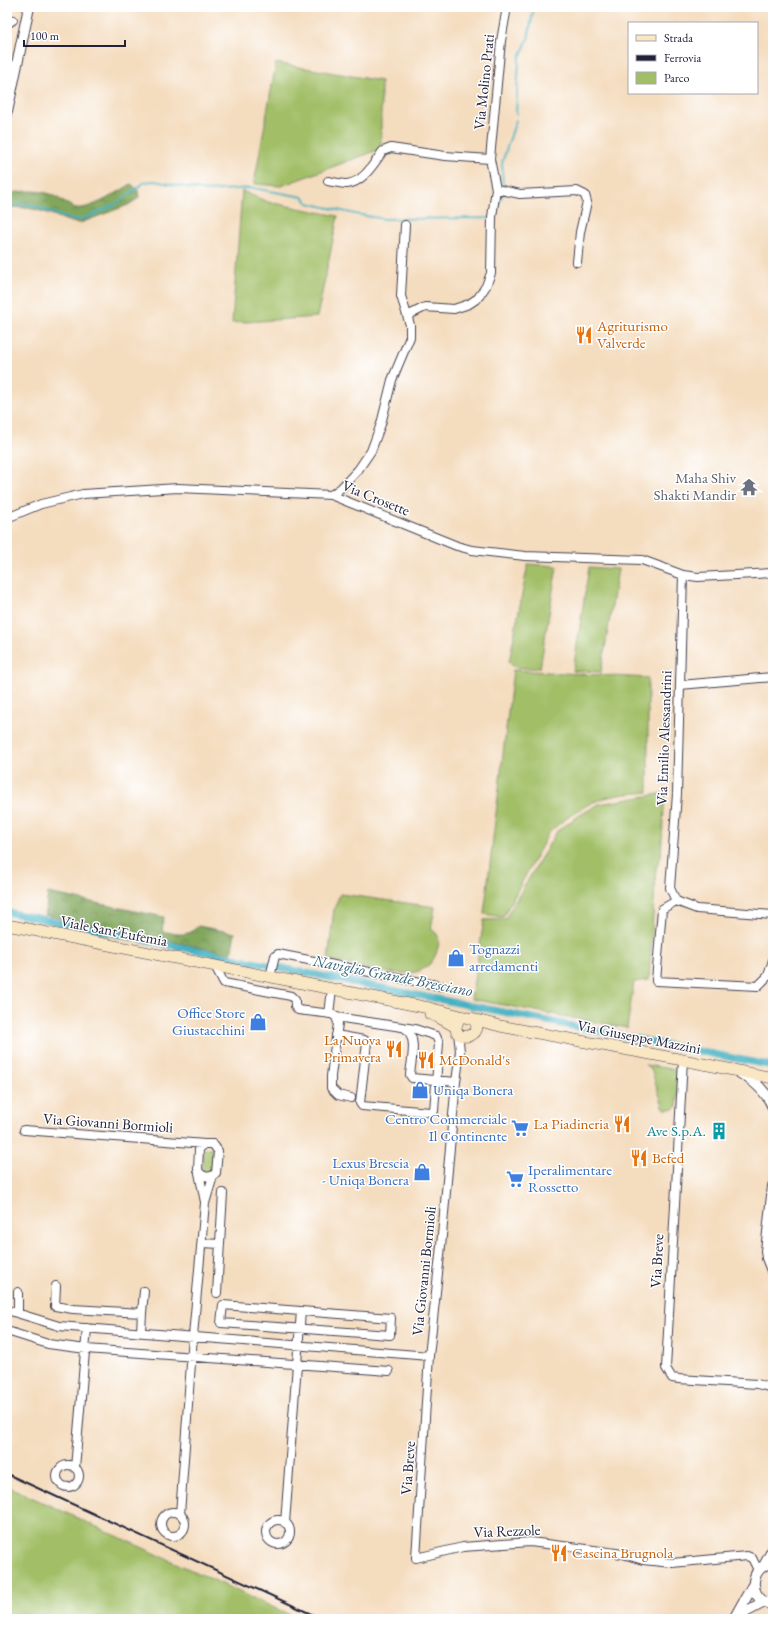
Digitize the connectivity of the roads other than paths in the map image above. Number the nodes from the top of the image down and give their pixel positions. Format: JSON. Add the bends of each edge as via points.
{"nodes":[{"id":1,"x":29,"y":7,"type":"edge"},
{"id":2,"x":507,"y":7,"type":"edge"},
{"id":3,"x":7,"y":112,"type":"edge"},
{"id":4,"x":490,"y":159,"type":"junction"},
{"id":5,"x":328,"y":181,"type":"dead end"},
{"id":6,"x":496,"y":189,"type":"junction"},
{"id":7,"x":405,"y":224,"type":"dead end"},
{"id":8,"x":577,"y":262,"type":"dead end"},
{"id":9,"x":407,"y":316,"type":"junction"},
{"id":10,"x":331,"y":495,"type":"junction"},
{"id":11,"x":7,"y":518,"type":"edge"},
{"id":12,"x":773,"y":573,"type":"edge"},
{"id":13,"x":683,"y":575,"type":"junction"},
{"id":14,"x":773,"y":677,"type":"edge"},
{"id":15,"x":680,"y":685,"type":"junction"},
{"id":16,"x":676,"y":902,"type":"junction"},
{"id":17,"x":773,"y":916,"type":"edge"},
{"id":18,"x":7,"y":925,"type":"edge"},
{"id":19,"x":773,"y":960,"type":"edge"},
{"id":20,"x":216,"y":966,"type":"junction"},
{"id":21,"x":271,"y":973,"type":"junction"},
{"id":22,"x":441,"y":986,"type":"dead end"},
{"id":23,"x":332,"y":989,"type":"junction"},
{"id":24,"x":380,"y":999,"type":"junction"},
{"id":25,"x":333,"y":1015,"type":"junction"},
{"id":26,"x":468,"y":1018,"type":"junction"},
{"id":27,"x":500,"y":1026,"type":"junction"},
{"id":28,"x":406,"y":1029,"type":"junction"},
{"id":29,"x":457,"y":1030,"type":"junction"},
{"id":30,"x":424,"y":1033,"type":"junction"},
{"id":31,"x":473,"y":1034,"type":"junction"},
{"id":32,"x":336,"y":1035,"type":"junction"},
{"id":33,"x":412,"y":1038,"type":"junction"},
{"id":34,"x":460,"y":1059,"type":"junction"},
{"id":35,"x":683,"y":1060,"type":"junction"},
{"id":36,"x":735,"y":1070,"type":"junction"},
{"id":37,"x":773,"y":1078,"type":"edge"},
{"id":38,"x":437,"y":1081,"type":"junction"},
{"id":39,"x":456,"y":1082,"type":"junction"},
{"id":40,"x":351,"y":1098,"type":"dead end"},
{"id":41,"x":773,"y":1107,"type":"edge"},
{"id":42,"x":24,"y":1130,"type":"dead end"},
{"id":43,"x":202,"y":1147,"type":"junction"},
{"id":44,"x":200,"y":1173,"type":"junction"},
{"id":45,"x":213,"y":1176,"type":"junction"},
{"id":46,"x":773,"y":1186,"type":"edge"},
{"id":47,"x":223,"y":1193,"type":"dead end"},
{"id":48,"x":205,"y":1203,"type":"junction"},
{"id":49,"x":769,"y":1240,"type":"edge"},
{"id":50,"x":202,"y":1243,"type":"junction"},
{"id":51,"x":220,"y":1244,"type":"junction"},
{"id":52,"x":772,"y":1265,"type":"edge"},
{"id":53,"x":56,"y":1286,"type":"dead end"},
{"id":54,"x":144,"y":1291,"type":"dead end"},
{"id":55,"x":18,"y":1292,"type":"dead end"},
{"id":56,"x":217,"y":1293,"type":"dead end"},
{"id":57,"x":7,"y":1310,"type":"edge"},
{"id":58,"x":301,"y":1311,"type":"junction"},
{"id":59,"x":142,"y":1313,"type":"junction"},
{"id":60,"x":18,"y":1314,"type":"junction"},
{"id":61,"x":87,"y":1328,"type":"junction"},
{"id":62,"x":300,"y":1328,"type":"junction"},
{"id":63,"x":7,"y":1331,"type":"edge"},
{"id":64,"x":141,"y":1332,"type":"junction"},
{"id":65,"x":193,"y":1336,"type":"junction"},
{"id":66,"x":298,"y":1346,"type":"junction"},
{"id":67,"x":86,"y":1349,"type":"junction"},
{"id":68,"x":192,"y":1356,"type":"junction"},
{"id":69,"x":429,"y":1356,"type":"junction"},
{"id":70,"x":297,"y":1364,"type":"junction"},
{"id":71,"x":389,"y":1372,"type":"dead end"},
{"id":72,"x":773,"y":1382,"type":"edge"},
{"id":73,"x":757,"y":1384,"type":"junction"},
{"id":74,"x":773,"y":1388,"type":"edge"},
{"id":75,"x":75,"y":1468,"type":"dead end"},
{"id":76,"x":180,"y":1514,"type":"dead end"},
{"id":77,"x":285,"y":1523,"type":"dead end"},
{"id":78,"x":773,"y":1549,"type":"edge"},
{"id":79,"x":416,"y":1558,"type":"joint"},
{"id":80,"x":766,"y":1566,"type":"edge"},
{"id":81,"x":753,"y":1585,"type":"junction"},
{"id":82,"x":769,"y":1603,"type":"edge"},
{"id":83,"x":734,"y":1619,"type":"edge"}],
"edges":[{"from":1,"to":3,"type":"street"},
{"from":2,"to":4,"type":"street","name":"Via Molino Prati","via":[[501,41]]},
{"from":4,"to":5,"type":"street","via":[[386,148],[357,182],[346,184]]},
{"from":4,"to":6,"type":"street","name":"Via Molino Prati"},
{"from":6,"to":8,"type":"street","via":[[520,194],[577,191],[585,194],[587,202]]},
{"from":6,"to":9,"type":"street","name":"Via Molino Prati","via":[[492,218],[491,273],[478,298],[469,304],[454,308],[425,307]]},
{"from":7,"to":9,"type":"street","via":[[401,296]]},
{"from":9,"to":10,"type":"street","via":[[410,337],[392,380],[371,451],[358,470]]},
{"from":10,"to":11,"type":"street","name":"Via Crosette","via":[[178,488],[84,494],[41,504]]},
{"from":10,"to":13,"type":"street","name":"Via Crosette","via":[[472,550],[525,556],[642,560]]},
{"from":12,"to":13,"type":"street","name":"Via Crosette","via":[[714,577]]},
{"from":13,"to":15,"type":"street","name":"Via Emilio Alessandrini"},
{"from":14,"to":15,"type":"street"},
{"from":15,"to":16,"type":"street","name":"Via Emilio Alessandrini","via":[[677,794],[670,888]]},
{"from":16,"to":17,"type":"street","via":[[697,908]]},
{"from":16,"to":19,"type":"street","via":[[662,909],[656,981],[758,986],[768,976]]},
{"from":18,"to":20,"type":"main road","name":"Viale Sant'Eufemia"},
{"from":20,"to":21,"type":"main road","name":"Viale Sant'Eufemia"},
{"from":20,"to":25,"type":"street","via":[[224,982],[291,996],[298,1010]]},
{"from":21,"to":22,"type":"street","via":[[274,959],[280,954]]},
{"from":21,"to":23,"type":"main road","name":"Viale Sant'Eufemia"},
{"from":23,"to":24,"type":"main road","name":"Viale Sant'Eufemia"},
{"from":23,"to":25,"type":"street"},
{"from":24,"to":26,"type":"main road","name":"Viale Sant'Eufemia"},
{"from":24,"to":29,"type":"main road","name":"Viale Sant'Eufemia","via":[[438,1016]]},
{"from":25,"to":28,"type":"street"},
{"from":25,"to":32,"type":"street","via":[[338,1022]]},
{"from":26,"to":27,"type":"main road","name":"Via Giuseppe Mazzini"},
{"from":26,"to":29,"type":"main road","via":[[457,1022]]},
{"from":26,"to":31,"type":"main road","via":[[477,1026]]},
{"from":27,"to":31,"type":"main road","name":"Via Giuseppe Mazzini"},
{"from":27,"to":35,"type":"main road","name":"Via Giuseppe Mazzini"},
{"from":28,"to":30,"type":"street"},
{"from":28,"to":33,"type":"street"},
{"from":29,"to":31,"type":"main road","name":"Viale Sant'Eufemia","via":[[466,1037]]},
{"from":29,"to":34,"type":"street"},
{"from":30,"to":33,"type":"street"},
{"from":30,"to":38,"type":"street","via":[[436,1036],[439,1041]]},
{"from":31,"to":34,"type":"street"},
{"from":32,"to":38,"type":"street","via":[[367,1042],[360,1103],[363,1107],[432,1112],[435,1108]]},
{"from":32,"to":40,"type":"street","via":[[330,1076],[331,1088],[338,1095]]},
{"from":33,"to":38,"type":"street","via":[[411,1077]]},
{"from":34,"to":39,"type":"street","name":"Via Giovanni Bormioli"},
{"from":35,"to":36,"type":"main road","name":"Via Giuseppe Mazzini"},
{"from":35,"to":73,"type":"street","name":"Via Breve","via":[[666,1368],[672,1378],[678,1380]]},
{"from":36,"to":37,"type":"main road","name":"Via Giuseppe Mazzini"},
{"from":36,"to":41,"type":"street","via":[[759,1086]]},
{"from":38,"to":39,"type":"street"},
{"from":39,"to":69,"type":"street","name":"Via Giovanni Bormioli"},
{"from":42,"to":43,"type":"street","name":"Via Giovanni Bormioli","via":[[191,1143]]},
{"from":43,"to":44,"type":"street","name":"Via Giovanni Bormioli","via":[[198,1170]]},
{"from":43,"to":45,"type":"street","name":"Via Giovanni Bormioli","via":[[213,1144],[217,1148],[217,1170]]},
{"from":44,"to":45,"type":"street","via":[[203,1176]]},
{"from":44,"to":48,"type":"street","name":"Via Giovanni Bormioli"},
{"from":45,"to":48,"type":"street","name":"Via Giovanni Bormioli"},
{"from":46,"to":49,"type":"street"},
{"from":47,"to":51,"type":"street"},
{"from":48,"to":50,"type":"street","name":"Via Giovanni Bormioli"},
{"from":49,"to":52,"type":"street"},
{"from":50,"to":51,"type":"street"},
{"from":50,"to":65,"type":"street","name":"Via Giovanni Bormioli"},
{"from":51,"to":56,"type":"street"},
{"from":53,"to":59,"type":"street","via":[[55,1306]]},
{"from":54,"to":59,"type":"street"},
{"from":55,"to":60,"type":"street"},
{"from":57,"to":60,"type":"street","name":"Via Giovanni Bormioli"},
{"from":58,"to":62,"type":"street"},
{"from":58,"to":62,"type":"street","name":"Via Giovanni Bormioli","via":[[222,1305],[221,1323]]},
{"from":58,"to":62,"type":"street","name":"Via Giovanni Bormioli","via":[[391,1318],[391,1324],[390,1335]]},
{"from":59,"to":64,"type":"street"},
{"from":60,"to":61,"type":"street","name":"Via Giovanni Bormioli","via":[[59,1326]]},
{"from":61,"to":64,"type":"street","name":"Via Giovanni Bormioli"},
{"from":61,"to":67,"type":"street"},
{"from":62,"to":66,"type":"street"},
{"from":63,"to":67,"type":"street","via":[[48,1344]]},
{"from":64,"to":65,"type":"street","name":"Via Giovanni Bormioli"},
{"from":65,"to":66,"type":"street","name":"Via Giovanni Bormioli"},
{"from":65,"to":68,"type":"street","name":"Via Giovanni Bormioli"},
{"from":66,"to":69,"type":"street","name":"Via Giovanni Bormioli"},
{"from":66,"to":70,"type":"street"},
{"from":67,"to":68,"type":"street"},
{"from":67,"to":75,"type":"street"},
{"from":68,"to":70,"type":"street"},
{"from":68,"to":76,"type":"street","name":"Via Giovanni Bormioli"},
{"from":69,"to":79,"type":"street","name":"Via Breve"},
{"from":70,"to":71,"type":"street"},
{"from":70,"to":77,"type":"street"},
{"from":72,"to":73,"type":"street"},
{"from":73,"to":74,"type":"street"},
{"from":78,"to":80,"type":"street"},
{"from":79,"to":80,"type":"street","name":"Via Rezzole","via":[[463,1547],[530,1542],[672,1563],[747,1556]]},
{"from":80,"to":81,"type":"street","via":[[755,1574]]},
{"from":81,"to":82,"type":"street","via":[[757,1595]]},
{"from":81,"to":83,"type":"street"},
{"from":82,"to":83,"type":"street","via":[[748,1610]]}]}
